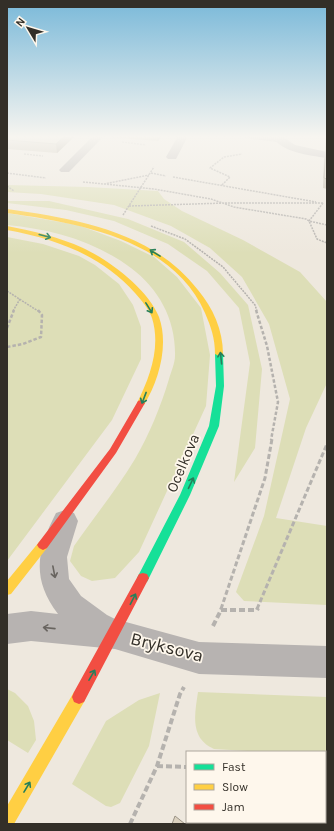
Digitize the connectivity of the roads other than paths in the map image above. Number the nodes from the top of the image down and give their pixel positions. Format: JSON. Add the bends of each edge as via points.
{"nodes":[{"id":1,"x":7,"y":211,"type":"edge"},
{"id":2,"x":7,"y":228,"type":"edge"},
{"id":3,"x":79,"y":498,"type":"junction"},
{"id":4,"x":7,"y":590,"type":"edge"},
{"id":5,"x":7,"y":629,"type":"edge"},
{"id":6,"x":115,"y":634,"type":"junction"},
{"id":7,"x":327,"y":662,"type":"edge"},
{"id":8,"x":7,"y":821,"type":"edge"}],
"edges":[{"from":6,"to":1,"type":"street","name":"Ocelkova","one_way":true,"via":[[192,480],[215,422],[222,364],[216,327],[208,305],[194,286],[172,265],[152,251],[118,234],[81,223]]},
{"from":2,"to":3,"type":"street","one_way":true,"via":[[48,237],[104,261],[132,282],[156,321],[159,340],[156,361],[140,406],[115,450]]},
{"from":3,"to":4,"type":"street"},
{"from":3,"to":6,"type":"street","one_way":true,"via":[[67,516],[58,537],[52,569],[64,598],[77,613],[95,626]]},
{"from":6,"to":5,"type":"street","name":"Bryksova","one_way":true,"via":[[31,626]]},
{"from":6,"to":7,"type":"street","name":"Bryksova","via":[[199,658]]},
{"from":8,"to":6,"type":"street","name":"Ocelkova","one_way":true}]}
